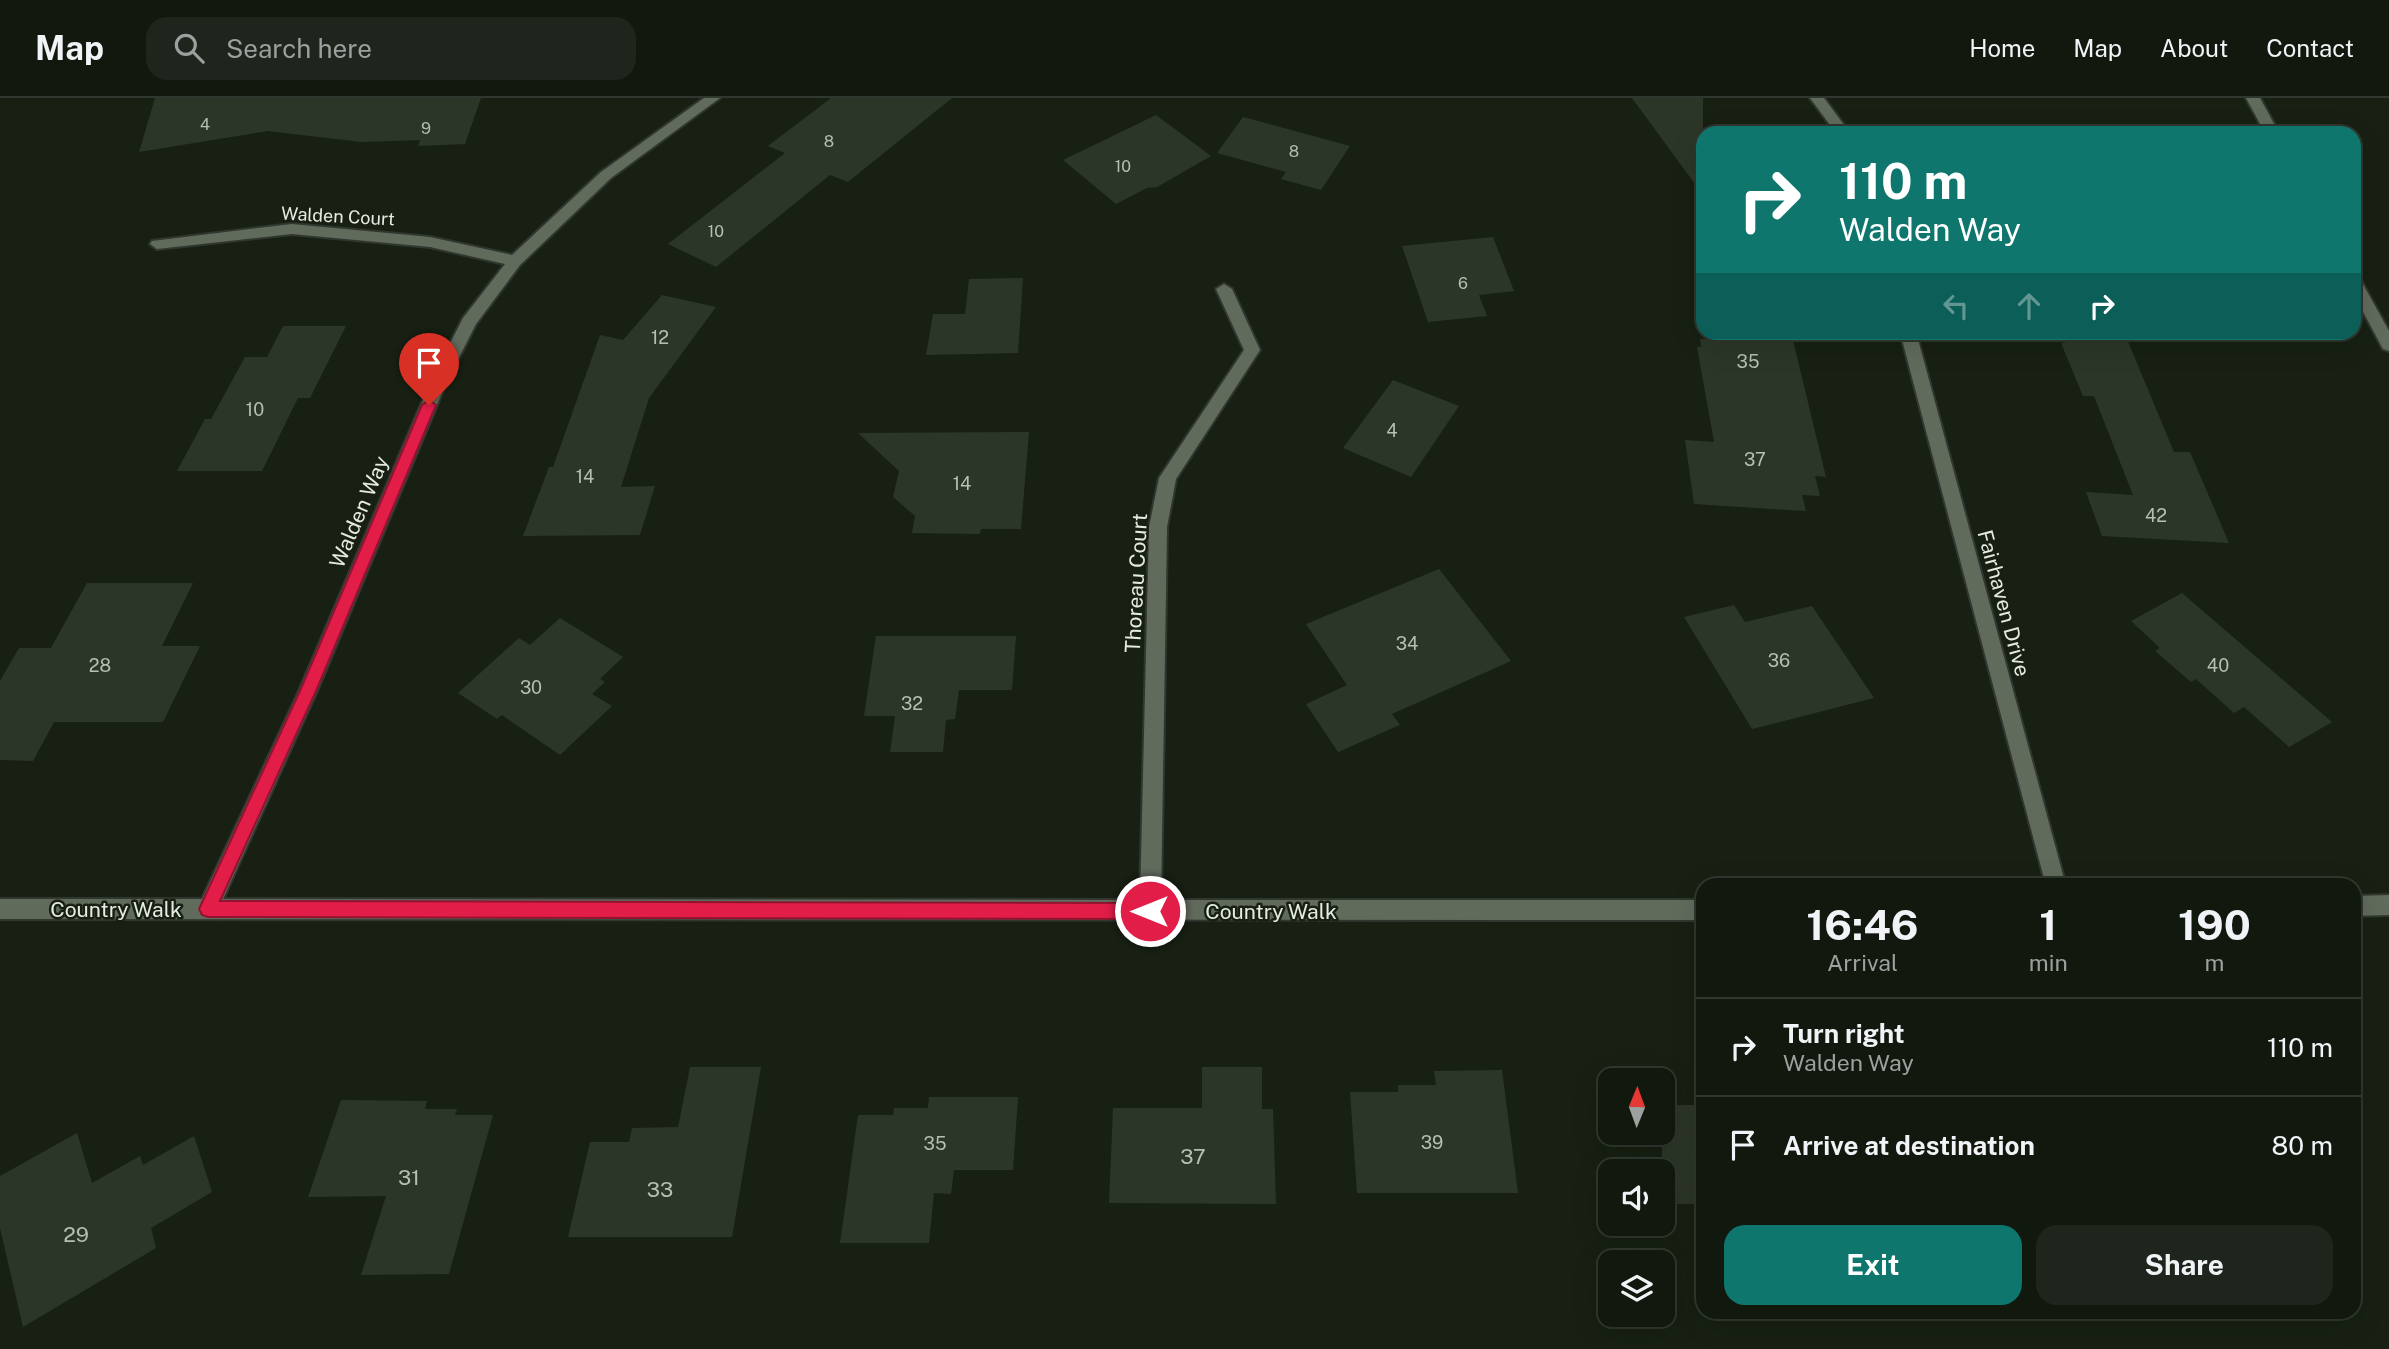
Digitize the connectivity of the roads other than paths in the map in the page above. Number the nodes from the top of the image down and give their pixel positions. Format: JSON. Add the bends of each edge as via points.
{"nodes":[{"id":1,"x":713,"y":98,"type":"edge"},
{"id":2,"x":1817,"y":98,"type":"edge"},
{"id":3,"x":2253,"y":98,"type":"edge"},
{"id":4,"x":1838,"y":126,"type":"edge"},
{"id":5,"x":2268,"y":126,"type":"edge"},
{"id":6,"x":157,"y":244,"type":"dead end"},
{"id":7,"x":515,"y":261,"type":"junction"},
{"id":8,"x":1224,"y":289,"type":"dead end"},
{"id":9,"x":2361,"y":294,"type":"edge"},
{"id":10,"x":1910,"y":340,"type":"edge"},
{"id":11,"x":2389,"y":345,"type":"edge"},
{"id":12,"x":2054,"y":878,"type":"edge"},
{"id":13,"x":2361,"y":905,"type":"edge"},
{"id":14,"x":2389,"y":905,"type":"edge"},
{"id":15,"x":0,"y":909,"type":"edge"},
{"id":16,"x":208,"y":909,"type":"junction"},
{"id":17,"x":1696,"y":910,"type":"edge"},
{"id":18,"x":1150,"y":911,"type":"junction"}],
"edges":[{"from":1,"to":7,"type":"street","name":"Walden Way","via":[[606,174]]},
{"from":2,"to":4,"type":"street"},
{"from":3,"to":5,"type":"street"},
{"from":6,"to":7,"type":"street","name":"Walden Court","via":[[292,229],[430,242]]},
{"from":7,"to":16,"type":"street","name":"Walden Way","via":[[469,322],[439,381],[308,691]]},
{"from":8,"to":18,"type":"street","name":"Thoreau Court","via":[[1252,350],[1168,478],[1158,527]]},
{"from":9,"to":11,"type":"street"},
{"from":10,"to":12,"type":"street","name":"Fairhaven Drive"},
{"from":13,"to":14,"type":"street"},
{"from":15,"to":16,"type":"street","name":"Country Walk"},
{"from":16,"to":18,"type":"street","name":"Country Walk"},
{"from":17,"to":18,"type":"street","name":"Country Walk"}]}
